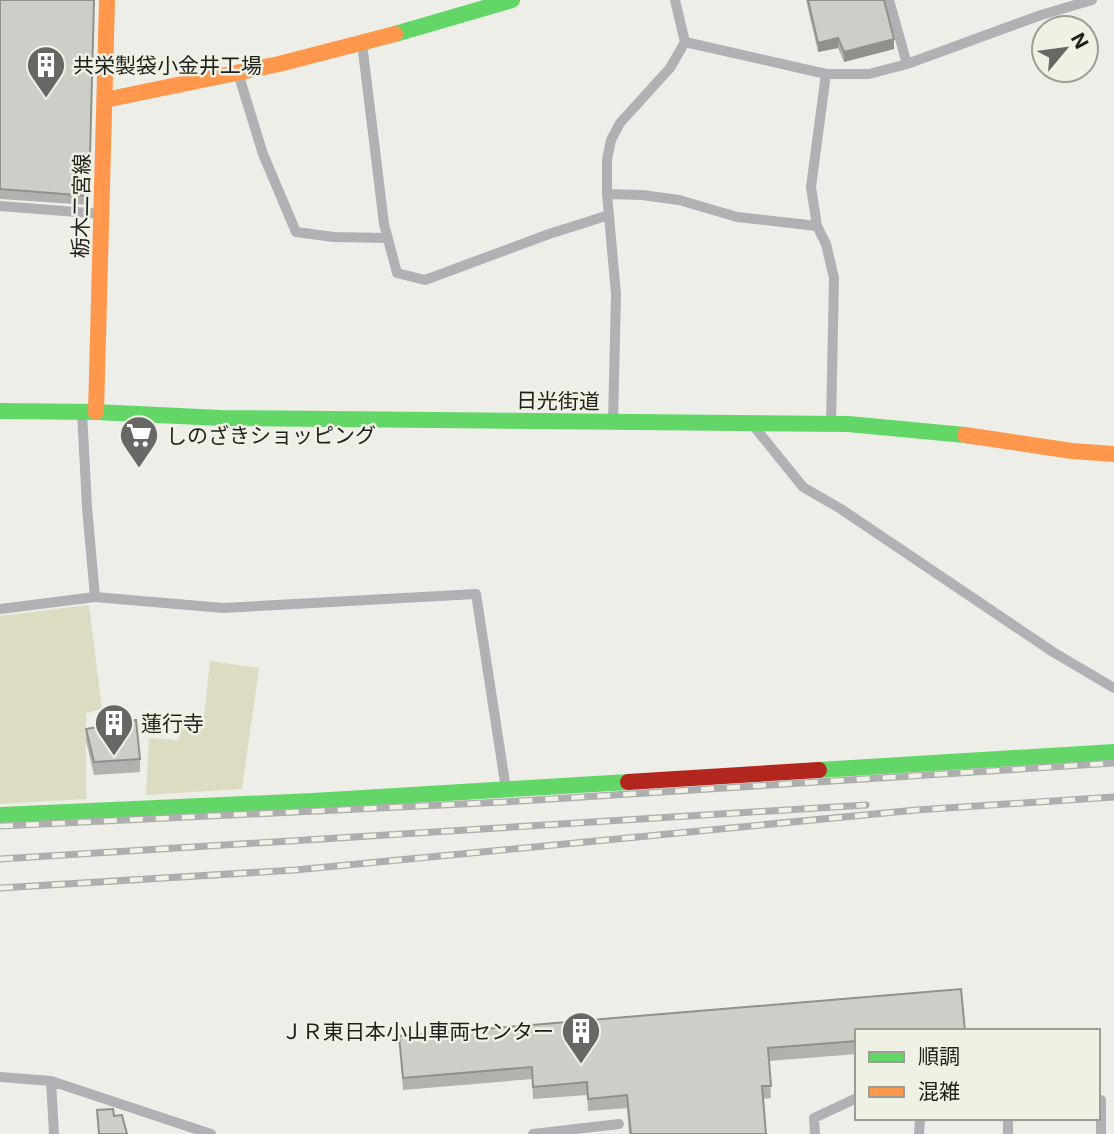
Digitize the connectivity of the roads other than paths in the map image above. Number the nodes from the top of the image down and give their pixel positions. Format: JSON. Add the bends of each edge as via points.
{"nodes":[{"id":1,"x":107,"y":0,"type":"edge"},
{"id":2,"x":512,"y":0,"type":"edge"},
{"id":3,"x":675,"y":0,"type":"edge"},
{"id":4,"x":889,"y":0,"type":"edge"},
{"id":5,"x":1092,"y":0,"type":"edge"},
{"id":6,"x":685,"y":42,"type":"junction"},
{"id":7,"x":362,"y":43,"type":"junction"},
{"id":8,"x":907,"y":64,"type":"junction"},
{"id":9,"x":238,"y":73,"type":"junction"},
{"id":10,"x":826,"y":74,"type":"junction"},
{"id":11,"x":105,"y":100,"type":"junction"},
{"id":12,"x":607,"y":194,"type":"junction"},
{"id":13,"x":0,"y":206,"type":"edge"},
{"id":14,"x":102,"y":215,"type":"junction"},
{"id":15,"x":609,"y":215,"type":"junction"},
{"id":16,"x":817,"y":226,"type":"junction"},
{"id":17,"x":387,"y":238,"type":"junction"},
{"id":18,"x":0,"y":411,"type":"edge"},
{"id":19,"x":89,"y":412,"type":"junction"},
{"id":20,"x":751,"y":422,"type":"junction"},
{"id":21,"x":613,"y":423,"type":"junction"},
{"id":22,"x":831,"y":424,"type":"junction"},
{"id":23,"x":1114,"y":453,"type":"edge"},
{"id":24,"x":95,"y":597,"type":"junction"},
{"id":25,"x":0,"y":609,"type":"edge"},
{"id":26,"x":1114,"y":688,"type":"edge"},
{"id":27,"x":1114,"y":752,"type":"edge"},
{"id":28,"x":506,"y":789,"type":"junction"},
{"id":29,"x":0,"y":815,"type":"edge"},
{"id":30,"x":0,"y":1077,"type":"edge"},
{"id":31,"x":51,"y":1081,"type":"junction"},
{"id":32,"x":855,"y":1099,"type":"edge"},
{"id":33,"x":1100,"y":1100,"type":"edge"},
{"id":34,"x":1114,"y":1102,"type":"edge"},
{"id":35,"x":619,"y":1124,"type":"dead end"},
{"id":36,"x":54,"y":1134,"type":"edge"},
{"id":37,"x":211,"y":1134,"type":"edge"},
{"id":38,"x":533,"y":1134,"type":"edge"},
{"id":39,"x":815,"y":1134,"type":"edge"},
{"id":40,"x":1101,"y":1134,"type":"edge"}],
"edges":[{"from":1,"to":11,"type":"main road","name":"栃木二宮線"},
{"from":2,"to":7,"type":"main road"},
{"from":3,"to":6,"type":"street"},
{"from":4,"to":8,"type":"street"},
{"from":5,"to":8,"type":"street"},
{"from":6,"to":10,"type":"street"},
{"from":6,"to":12,"type":"street","via":[[670,68],[615,131],[607,160]]},
{"from":7,"to":9,"type":"main road"},
{"from":7,"to":17,"type":"street"},
{"from":8,"to":10,"type":"street","via":[[869,74]]},
{"from":9,"to":11,"type":"main road"},
{"from":9,"to":17,"type":"street","via":[[263,154],[296,232]]},
{"from":10,"to":16,"type":"street","via":[[811,187]]},
{"from":11,"to":14,"type":"main road","name":"栃木二宮線"},
{"from":12,"to":15,"type":"street"},
{"from":12,"to":16,"type":"street","via":[[679,200],[737,217]]},
{"from":13,"to":14,"type":"street"},
{"from":14,"to":19,"type":"main road","name":"栃木二宮線"},
{"from":15,"to":17,"type":"street","via":[[425,280],[397,273]]},
{"from":15,"to":21,"type":"street","via":[[617,294]]},
{"from":16,"to":22,"type":"street","via":[[834,278]]},
{"from":18,"to":19,"type":"main road","name":"日光街道"},
{"from":19,"to":21,"type":"main road","name":"日光街道"},
{"from":19,"to":24,"type":"street","via":[[86,507]]},
{"from":20,"to":21,"type":"main road","name":"日光街道"},
{"from":20,"to":22,"type":"main road","name":"日光街道"},
{"from":20,"to":26,"type":"street","via":[[803,488]]},
{"from":22,"to":23,"type":"main road","name":"日光街道","via":[[945,432]]},
{"from":24,"to":25,"type":"street"},
{"from":24,"to":28,"type":"street","via":[[223,608],[476,594]]},
{"from":27,"to":28,"type":"main road"},
{"from":28,"to":29,"type":"main road"},
{"from":30,"to":31,"type":"street"},
{"from":31,"to":36,"type":"street"},
{"from":31,"to":37,"type":"street"},
{"from":32,"to":39,"type":"street","via":[[814,1118]]},
{"from":33,"to":34,"type":"street"},
{"from":33,"to":40,"type":"street"},
{"from":35,"to":38,"type":"street"}]}
